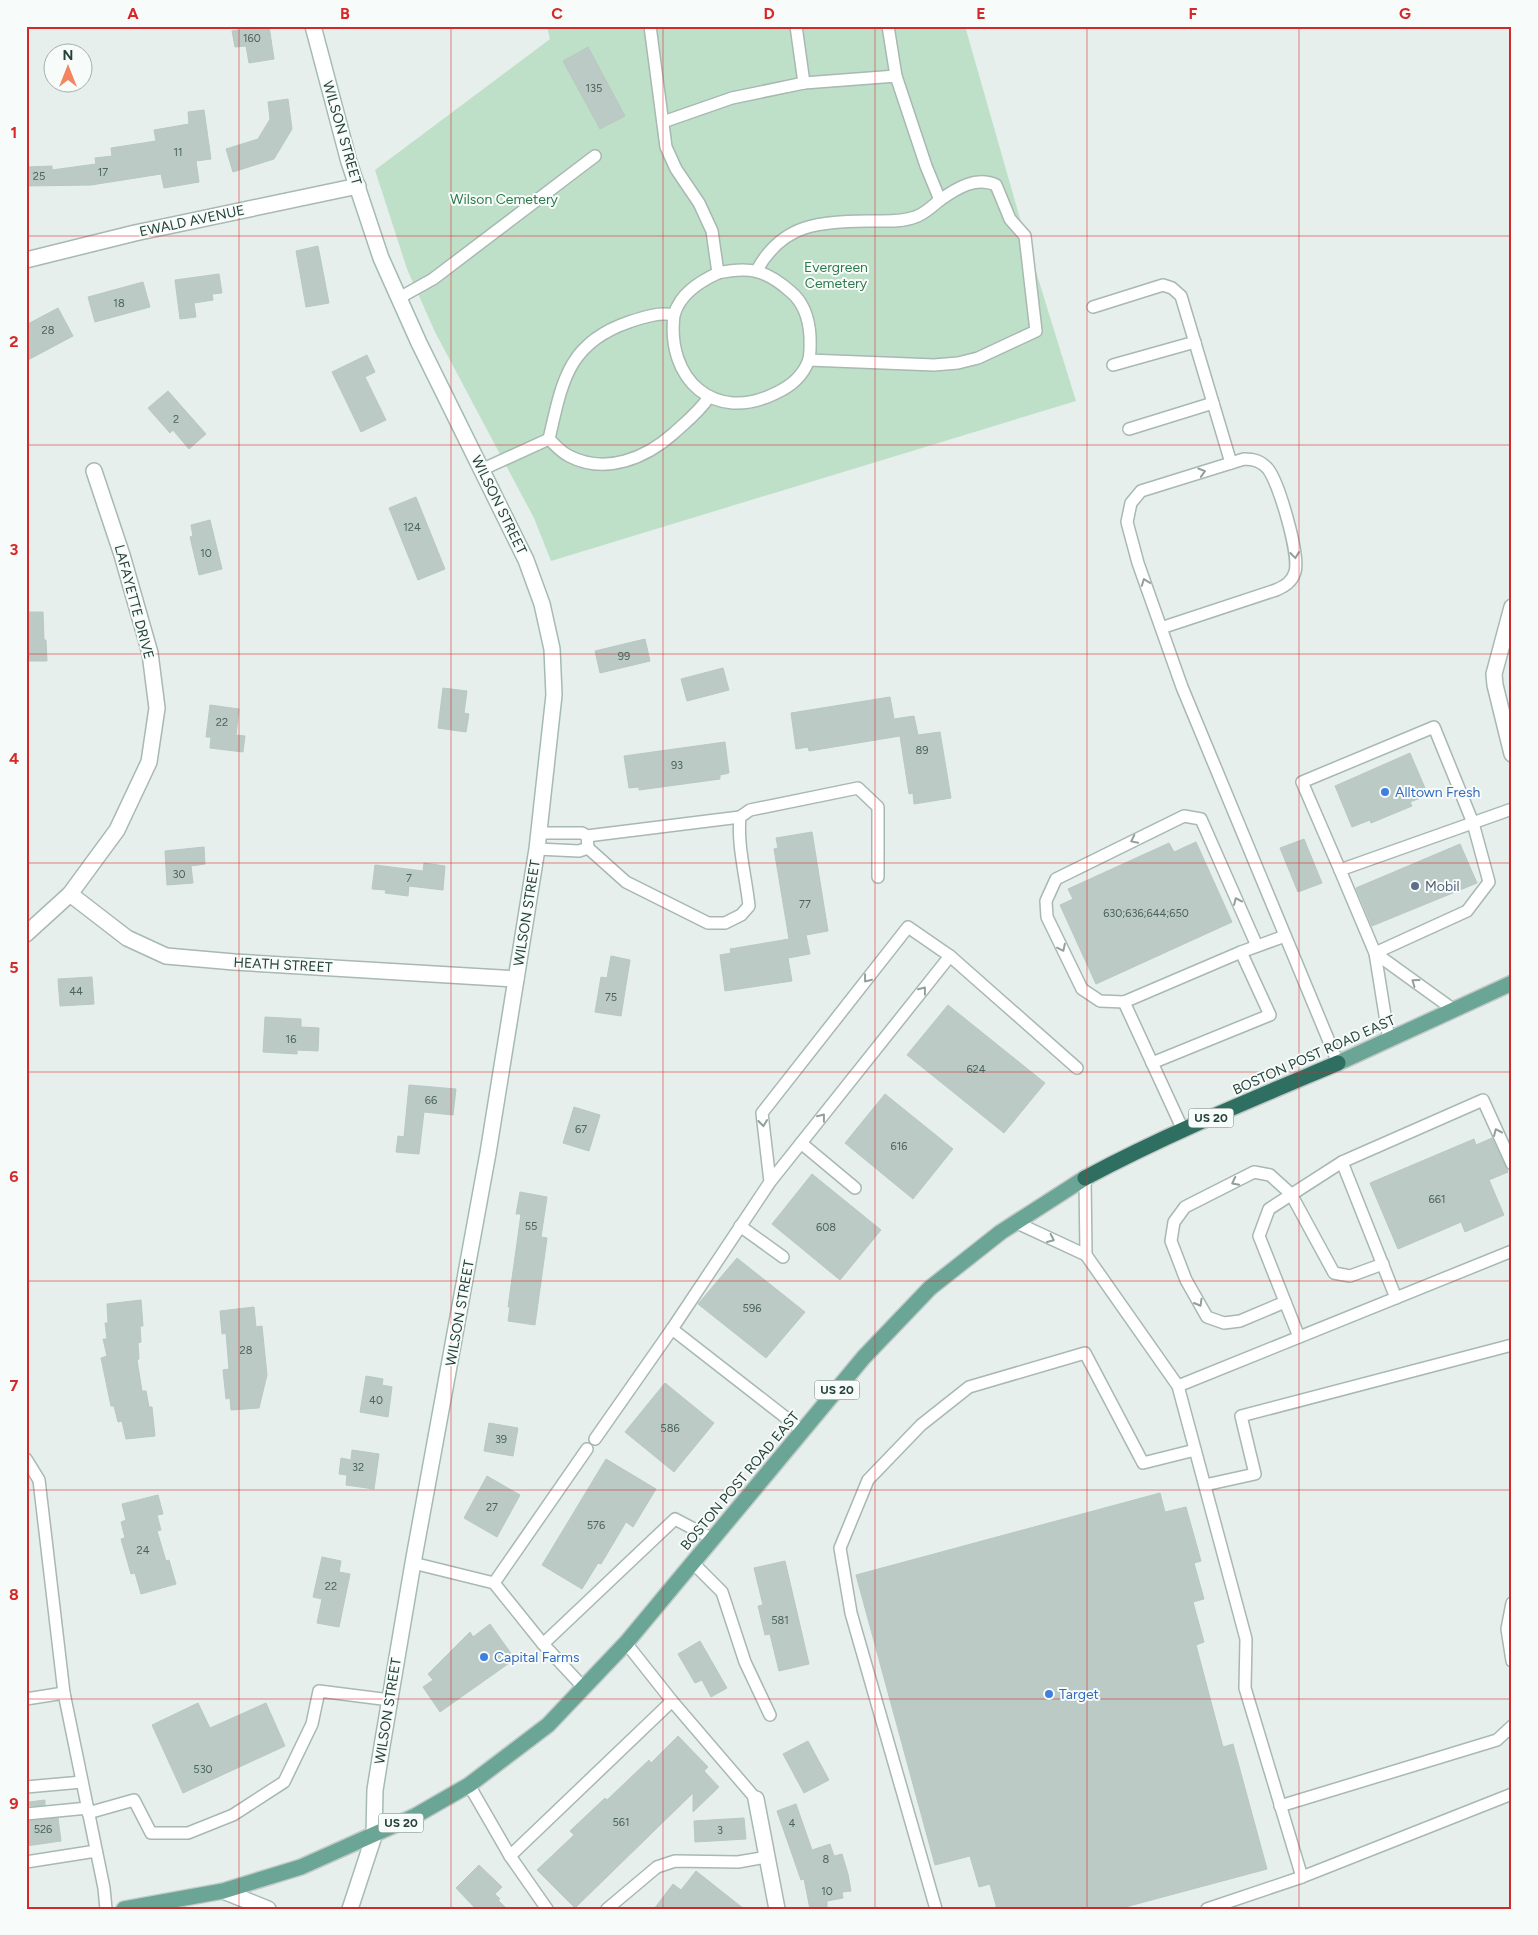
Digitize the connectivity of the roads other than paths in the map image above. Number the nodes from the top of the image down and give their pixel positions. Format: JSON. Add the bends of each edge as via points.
{"nodes":[{"id":1,"x":313,"y":26,"type":"edge"},
{"id":2,"x":650,"y":26,"type":"edge"},
{"id":3,"x":796,"y":26,"type":"edge"},
{"id":4,"x":888,"y":26,"type":"edge"},
{"id":5,"x":896,"y":76,"type":"junction"},
{"id":6,"x":804,"y":83,"type":"junction"},
{"id":7,"x":663,"y":122,"type":"junction"},
{"id":8,"x":595,"y":156,"type":"dead end"},
{"id":9,"x":358,"y":186,"type":"junction"},
{"id":10,"x":940,"y":200,"type":"junction"},
{"id":11,"x":26,"y":260,"type":"edge"},
{"id":12,"x":757,"y":270,"type":"junction"},
{"id":13,"x":718,"y":274,"type":"junction"},
{"id":14,"x":399,"y":298,"type":"junction"},
{"id":15,"x":1093,"y":307,"type":"dead end"},
{"id":16,"x":674,"y":315,"type":"junction"},
{"id":17,"x":1195,"y":342,"type":"junction"},
{"id":18,"x":809,"y":360,"type":"junction"},
{"id":19,"x":1112,"y":365,"type":"dead end"},
{"id":20,"x":709,"y":397,"type":"junction"},
{"id":21,"x":1213,"y":403,"type":"junction"},
{"id":22,"x":1129,"y":429,"type":"dead end"},
{"id":23,"x":549,"y":439,"type":"junction"},
{"id":24,"x":1231,"y":463,"type":"junction"},
{"id":25,"x":481,"y":470,"type":"junction"},
{"id":26,"x":94,"y":471,"type":"dead end"},
{"id":27,"x":1512,"y":607,"type":"edge"},
{"id":28,"x":1161,"y":628,"type":"junction"},
{"id":29,"x":1512,"y":754,"type":"edge"},
{"id":30,"x":1512,"y":809,"type":"edge"},
{"id":31,"x":740,"y":817,"type":"junction"},
{"id":32,"x":1473,"y":823,"type":"junction"},
{"id":33,"x":540,"y":833,"type":"junction"},
{"id":34,"x":587,"y":836,"type":"junction"},
{"id":35,"x":588,"y":848,"type":"junction"},
{"id":36,"x":538,"y":849,"type":"junction"},
{"id":37,"x":1340,"y":870,"type":"junction"},
{"id":38,"x":878,"y":877,"type":"dead end"},
{"id":39,"x":70,"y":894,"type":"junction"},
{"id":40,"x":26,"y":934,"type":"edge"},
{"id":41,"x":1286,"y":936,"type":"junction"},
{"id":42,"x":1257,"y":946,"type":"junction"},
{"id":43,"x":1242,"y":952,"type":"junction"},
{"id":44,"x":1375,"y":953,"type":"junction"},
{"id":45,"x":950,"y":956,"type":"junction"},
{"id":46,"x":516,"y":980,"type":"junction"},
{"id":47,"x":1512,"y":983,"type":"edge"},
{"id":48,"x":1124,"y":1002,"type":"junction"},
{"id":49,"x":1454,"y":1010,"type":"junction"},
{"id":50,"x":1389,"y":1040,"type":"junction"},
{"id":51,"x":1152,"y":1063,"type":"junction"},
{"id":52,"x":1338,"y":1063,"type":"junction"},
{"id":53,"x":1077,"y":1068,"type":"dead end"},
{"id":54,"x":1183,"y":1130,"type":"junction"},
{"id":55,"x":801,"y":1143,"type":"junction"},
{"id":56,"x":1342,"y":1162,"type":"junction"},
{"id":57,"x":1512,"y":1164,"type":"edge"},
{"id":58,"x":1085,"y":1178,"type":"junction"},
{"id":59,"x":770,"y":1182,"type":"junction"},
{"id":60,"x":855,"y":1188,"type":"dead end"},
{"id":61,"x":1291,"y":1194,"type":"junction"},
{"id":62,"x":1015,"y":1222,"type":"junction"},
{"id":63,"x":740,"y":1226,"type":"junction"},
{"id":64,"x":1512,"y":1251,"type":"edge"},
{"id":65,"x":1086,"y":1255,"type":"junction"},
{"id":66,"x":783,"y":1257,"type":"dead end"},
{"id":67,"x":1383,"y":1264,"type":"junction"},
{"id":68,"x":1396,"y":1298,"type":"junction"},
{"id":69,"x":1285,"y":1302,"type":"junction"},
{"id":70,"x":672,"y":1329,"type":"junction"},
{"id":71,"x":1299,"y":1337,"type":"junction"},
{"id":72,"x":1512,"y":1345,"type":"edge"},
{"id":73,"x":1178,"y":1386,"type":"junction"},
{"id":74,"x":803,"y":1431,"type":"junction"},
{"id":75,"x":595,"y":1439,"type":"dead end"},
{"id":76,"x":587,"y":1449,"type":"dead end"},
{"id":77,"x":1195,"y":1450,"type":"junction"},
{"id":78,"x":26,"y":1459,"type":"edge"},
{"id":79,"x":1205,"y":1485,"type":"junction"},
{"id":80,"x":713,"y":1539,"type":"junction"},
{"id":81,"x":413,"y":1563,"type":"junction"},
{"id":82,"x":693,"y":1563,"type":"junction"},
{"id":83,"x":494,"y":1583,"type":"junction"},
{"id":84,"x":1512,"y":1603,"type":"edge"},
{"id":85,"x":626,"y":1643,"type":"junction"},
{"id":86,"x":543,"y":1644,"type":"junction"},
{"id":87,"x":1512,"y":1661,"type":"edge"},
{"id":88,"x":584,"y":1688,"type":"junction"},
{"id":89,"x":64,"y":1693,"type":"junction"},
{"id":90,"x":26,"y":1699,"type":"edge"},
{"id":91,"x":390,"y":1700,"type":"junction"},
{"id":92,"x":672,"y":1701,"type":"junction"},
{"id":93,"x":770,"y":1715,"type":"dead end"},
{"id":94,"x":1512,"y":1726,"type":"edge"},
{"id":95,"x":82,"y":1782,"type":"junction"},
{"id":96,"x":468,"y":1785,"type":"junction"},
{"id":97,"x":26,"y":1787,"type":"edge"},
{"id":98,"x":1512,"y":1794,"type":"edge"},
{"id":99,"x":756,"y":1799,"type":"joint"},
{"id":100,"x":1280,"y":1806,"type":"junction"},
{"id":101,"x":88,"y":1810,"type":"junction"},
{"id":102,"x":26,"y":1814,"type":"edge"},
{"id":103,"x":374,"y":1836,"type":"junction"},
{"id":104,"x":96,"y":1852,"type":"junction"},
{"id":105,"x":510,"y":1856,"type":"junction"},
{"id":106,"x":767,"y":1857,"type":"junction"},
{"id":107,"x":26,"y":1862,"type":"edge"},
{"id":108,"x":1302,"y":1877,"type":"junction"},
{"id":109,"x":223,"y":1891,"type":"junction"},
{"id":110,"x":106,"y":1909,"type":"edge"},
{"id":111,"x":124,"y":1909,"type":"edge"},
{"id":112,"x":268,"y":1909,"type":"edge"},
{"id":113,"x":350,"y":1909,"type":"edge"},
{"id":114,"x":547,"y":1909,"type":"edge"},
{"id":115,"x":608,"y":1909,"type":"edge"},
{"id":116,"x":777,"y":1909,"type":"edge"},
{"id":117,"x":936,"y":1909,"type":"edge"},
{"id":118,"x":1208,"y":1909,"type":"edge"}],
"edges":[{"from":1,"to":9,"type":"street","name":"WILSON STREET"},
{"from":2,"to":7,"type":"lane"},
{"from":3,"to":6,"type":"lane"},
{"from":4,"to":5,"type":"lane"},
{"from":5,"to":6,"type":"lane"},
{"from":5,"to":10,"type":"lane"},
{"from":6,"to":7,"type":"lane","via":[[739,96]]},
{"from":7,"to":13,"type":"lane","via":[[668,154],[699,203],[712,231]]},
{"from":8,"to":14,"type":"lane","via":[[433,279]]},
{"from":9,"to":11,"type":"street","name":"EWALD AVENUE","via":[[126,235]]},
{"from":9,"to":14,"type":"street","name":"WILSON STREET","via":[[381,258]]},
{"from":10,"to":12,"type":"lane","via":[[916,217],[902,220],[832,222],[796,230],[765,256]]},
{"from":10,"to":18,"type":"lane","via":[[978,181],[996,185],[1010,219],[1024,236],[1036,331],[978,358],[958,363]]},
{"from":12,"to":13,"type":"lane"},
{"from":12,"to":18,"type":"lane","via":[[784,285],[798,298],[810,331]]},
{"from":13,"to":16,"type":"lane","via":[[705,279],[681,299]]},
{"from":14,"to":25,"type":"street","name":"WILSON STREET"},
{"from":15,"to":17,"type":"lane","via":[[1163,285],[1172,288],[1181,296]]},
{"from":16,"to":20,"type":"lane","via":[[674,340],[679,363],[690,382]]},
{"from":16,"to":23,"type":"lane","via":[[660,314],[625,324],[585,348],[565,377]]},
{"from":17,"to":19,"type":"lane"},
{"from":17,"to":21,"type":"lane"},
{"from":18,"to":20,"type":"lane","via":[[790,385],[766,398],[735,403]]},
{"from":20,"to":23,"type":"lane","via":[[700,410],[662,444],[624,462],[608,465],[580,460],[569,456]]},
{"from":21,"to":22,"type":"lane"},
{"from":21,"to":24,"type":"lane"},
{"from":23,"to":25,"type":"lane"},
{"from":28,"to":24,"type":"lane","one_way":true,"via":[[1126,522],[1131,503],[1141,490]]},
{"from":24,"to":28,"type":"lane","one_way":true,"via":[[1255,459],[1271,474],[1296,553],[1293,578],[1284,587]]},
{"from":25,"to":33,"type":"street","name":"WILSON STREET","via":[[526,560],[542,604],[552,649],[554,695]]},
{"from":26,"to":39,"type":"street","name":"LAFAYETTE DRIVE","via":[[150,653],[157,708],[149,762],[116,830]]},
{"from":27,"to":29,"type":"street","via":[[1494,677]]},
{"from":28,"to":41,"type":"lane","via":[[1182,687]]},
{"from":30,"to":32,"type":"lane"},
{"from":31,"to":34,"type":"lane"},
{"from":31,"to":35,"type":"lane","via":[[738,835],[749,906],[741,915],[725,922],[708,922],[626,882]]},
{"from":31,"to":38,"type":"lane","via":[[750,810],[858,788],[878,807]]},
{"from":32,"to":37,"type":"lane"},
{"from":32,"to":37,"type":"lane","via":[[1434,728],[1302,782]]},
{"from":32,"to":44,"type":"lane","via":[[1489,882],[1467,911]]},
{"from":33,"to":34,"type":"lane","via":[[582,833]]},
{"from":33,"to":36,"type":"street","name":"WILSON STREET"},
{"from":34,"to":35,"type":"lane"},
{"from":35,"to":36,"type":"lane"},
{"from":36,"to":46,"type":"street","name":"WILSON STREET"},
{"from":37,"to":44,"type":"lane"},
{"from":39,"to":40,"type":"street","name":"LAFAYETTE DRIVE"},
{"from":39,"to":46,"type":"street","name":"HEATH STREET","via":[[127,938],[166,956]]},
{"from":41,"to":42,"type":"lane"},
{"from":41,"to":52,"type":"lane"},
{"from":42,"to":43,"type":"lane"},
{"from":42,"to":48,"type":"lane","one_way":true,"via":[[1201,819],[1184,816],[1056,879],[1046,901],[1047,917],[1082,989],[1100,1001]]},
{"from":43,"to":48,"type":"lane"},
{"from":43,"to":51,"type":"lane","via":[[1270,1016]]},
{"from":49,"to":44,"type":"lane","one_way":true},
{"from":44,"to":50,"type":"lane"},
{"from":45,"to":53,"type":"lane"},
{"from":55,"to":45,"type":"lane","one_way":true},
{"from":45,"to":59,"type":"lane","one_way":true,"via":[[908,927],[762,1113]]},
{"from":46,"to":81,"type":"street","name":"WILSON STREET","via":[[472,1244]]},
{"from":47,"to":49,"type":"main road","name":"BOSTON POST ROAD EAST","number":"US 20"},
{"from":48,"to":51,"type":"lane"},
{"from":49,"to":50,"type":"main road","name":"BOSTON POST ROAD EAST","number":"US 20"},
{"from":50,"to":52,"type":"main road","name":"BOSTON POST ROAD EAST","number":"US 20"},
{"from":51,"to":54,"type":"lane"},
{"from":52,"to":54,"type":"highway","name":"BOSTON POST ROAD EAST","number":"US 20"},
{"from":54,"to":58,"type":"highway","name":"BOSTON POST ROAD EAST","number":"US 20"},
{"from":55,"to":59,"type":"lane"},
{"from":55,"to":60,"type":"lane"},
{"from":57,"to":56,"type":"lane","one_way":true,"via":[[1483,1100]]},
{"from":56,"to":61,"type":"lane"},
{"from":56,"to":67,"type":"lane"},
{"from":58,"to":62,"type":"main road","name":"BOSTON POST ROAD EAST","number":"US 20"},
{"from":58,"to":65,"type":"lane"},
{"from":59,"to":63,"type":"lane"},
{"from":61,"to":67,"type":"lane","via":[[1334,1273],[1350,1276]]},
{"from":61,"to":69,"type":"lane","via":[[1269,1209],[1258,1236]]},
{"from":61,"to":69,"type":"lane","one_way":true,"via":[[1270,1175],[1254,1172],[1185,1207],[1174,1222],[1170,1241],[1186,1280],[1207,1317],[1224,1323],[1240,1321]]},
{"from":62,"to":65,"type":"lane","one_way":true},
{"from":62,"to":74,"type":"main road","name":"BOSTON POST ROAD EAST","number":"US 20","via":[[930,1288],[864,1357]]},
{"from":63,"to":66,"type":"lane"},
{"from":63,"to":70,"type":"lane"},
{"from":64,"to":68,"type":"lane"},
{"from":65,"to":73,"type":"lane"},
{"from":67,"to":68,"type":"lane"},
{"from":68,"to":71,"type":"lane"},
{"from":69,"to":71,"type":"lane"},
{"from":70,"to":74,"type":"lane"},
{"from":70,"to":75,"type":"lane"},
{"from":71,"to":73,"type":"lane"},
{"from":72,"to":79,"type":"lane","via":[[1241,1416],[1255,1474]]},
{"from":73,"to":77,"type":"lane"},
{"from":74,"to":80,"type":"main road","name":"BOSTON POST ROAD EAST","number":"US 20"},
{"from":76,"to":83,"type":"lane"},
{"from":77,"to":79,"type":"lane"},
{"from":77,"to":117,"type":"lane","via":[[1142,1463],[1085,1353],[969,1387],[921,1425],[868,1480],[840,1548],[851,1613]]},
{"from":78,"to":89,"type":"lane","via":[[39,1480]]},
{"from":79,"to":100,"type":"lane","via":[[1246,1638],[1245,1688]]},
{"from":80,"to":82,"type":"main road","name":"BOSTON POST ROAD EAST","number":"US 20"},
{"from":80,"to":86,"type":"lane","via":[[675,1519]]},
{"from":81,"to":83,"type":"lane"},
{"from":81,"to":91,"type":"street","name":"WILSON STREET"},
{"from":82,"to":85,"type":"main road","name":"BOSTON POST ROAD EAST","number":"US 20"},
{"from":82,"to":93,"type":"lane","via":[[722,1592],[745,1662]]},
{"from":83,"to":86,"type":"lane"},
{"from":84,"to":87,"type":"lane","via":[[1507,1629]]},
{"from":85,"to":88,"type":"main road","name":"BOSTON POST ROAD EAST","number":"US 20"},
{"from":85,"to":92,"type":"lane"},
{"from":86,"to":88,"type":"lane"},
{"from":88,"to":96,"type":"main road","name":"BOSTON POST ROAD EAST","number":"US 20","via":[[548,1725]]},
{"from":89,"to":90,"type":"lane"},
{"from":89,"to":95,"type":"lane"},
{"from":91,"to":101,"type":"lane","via":[[320,1691],[312,1724],[284,1782],[232,1816],[188,1833],[151,1833],[134,1800]]},
{"from":91,"to":103,"type":"street","name":"WILSON STREET","via":[[375,1790]]},
{"from":92,"to":99,"type":"lane"},
{"from":92,"to":105,"type":"lane"},
{"from":94,"to":100,"type":"lane","via":[[1497,1740]]},
{"from":95,"to":97,"type":"lane"},
{"from":95,"to":101,"type":"lane"},
{"from":96,"to":103,"type":"main road","name":"BOSTON POST ROAD EAST","number":"US 20"},
{"from":96,"to":105,"type":"lane"},
{"from":98,"to":108,"type":"lane"},
{"from":99,"to":106,"type":"street"},
{"from":100,"to":108,"type":"lane"},
{"from":101,"to":102,"type":"lane"},
{"from":101,"to":104,"type":"lane"},
{"from":103,"to":109,"type":"main road","name":"BOSTON POST ROAD EAST","number":"US 20","via":[[301,1866]]},
{"from":103,"to":113,"type":"street","name":"WILSON STREET"},
{"from":104,"to":107,"type":"lane"},
{"from":104,"to":110,"type":"lane"},
{"from":105,"to":114,"type":"lane"},
{"from":106,"to":115,"type":"lane","via":[[738,1862],[675,1861],[657,1867]]},
{"from":106,"to":116,"type":"street"},
{"from":108,"to":118,"type":"lane"},
{"from":109,"to":111,"type":"main road","name":"BOSTON POST ROAD EAST","number":"US 20"},
{"from":109,"to":112,"type":"street"}]}
